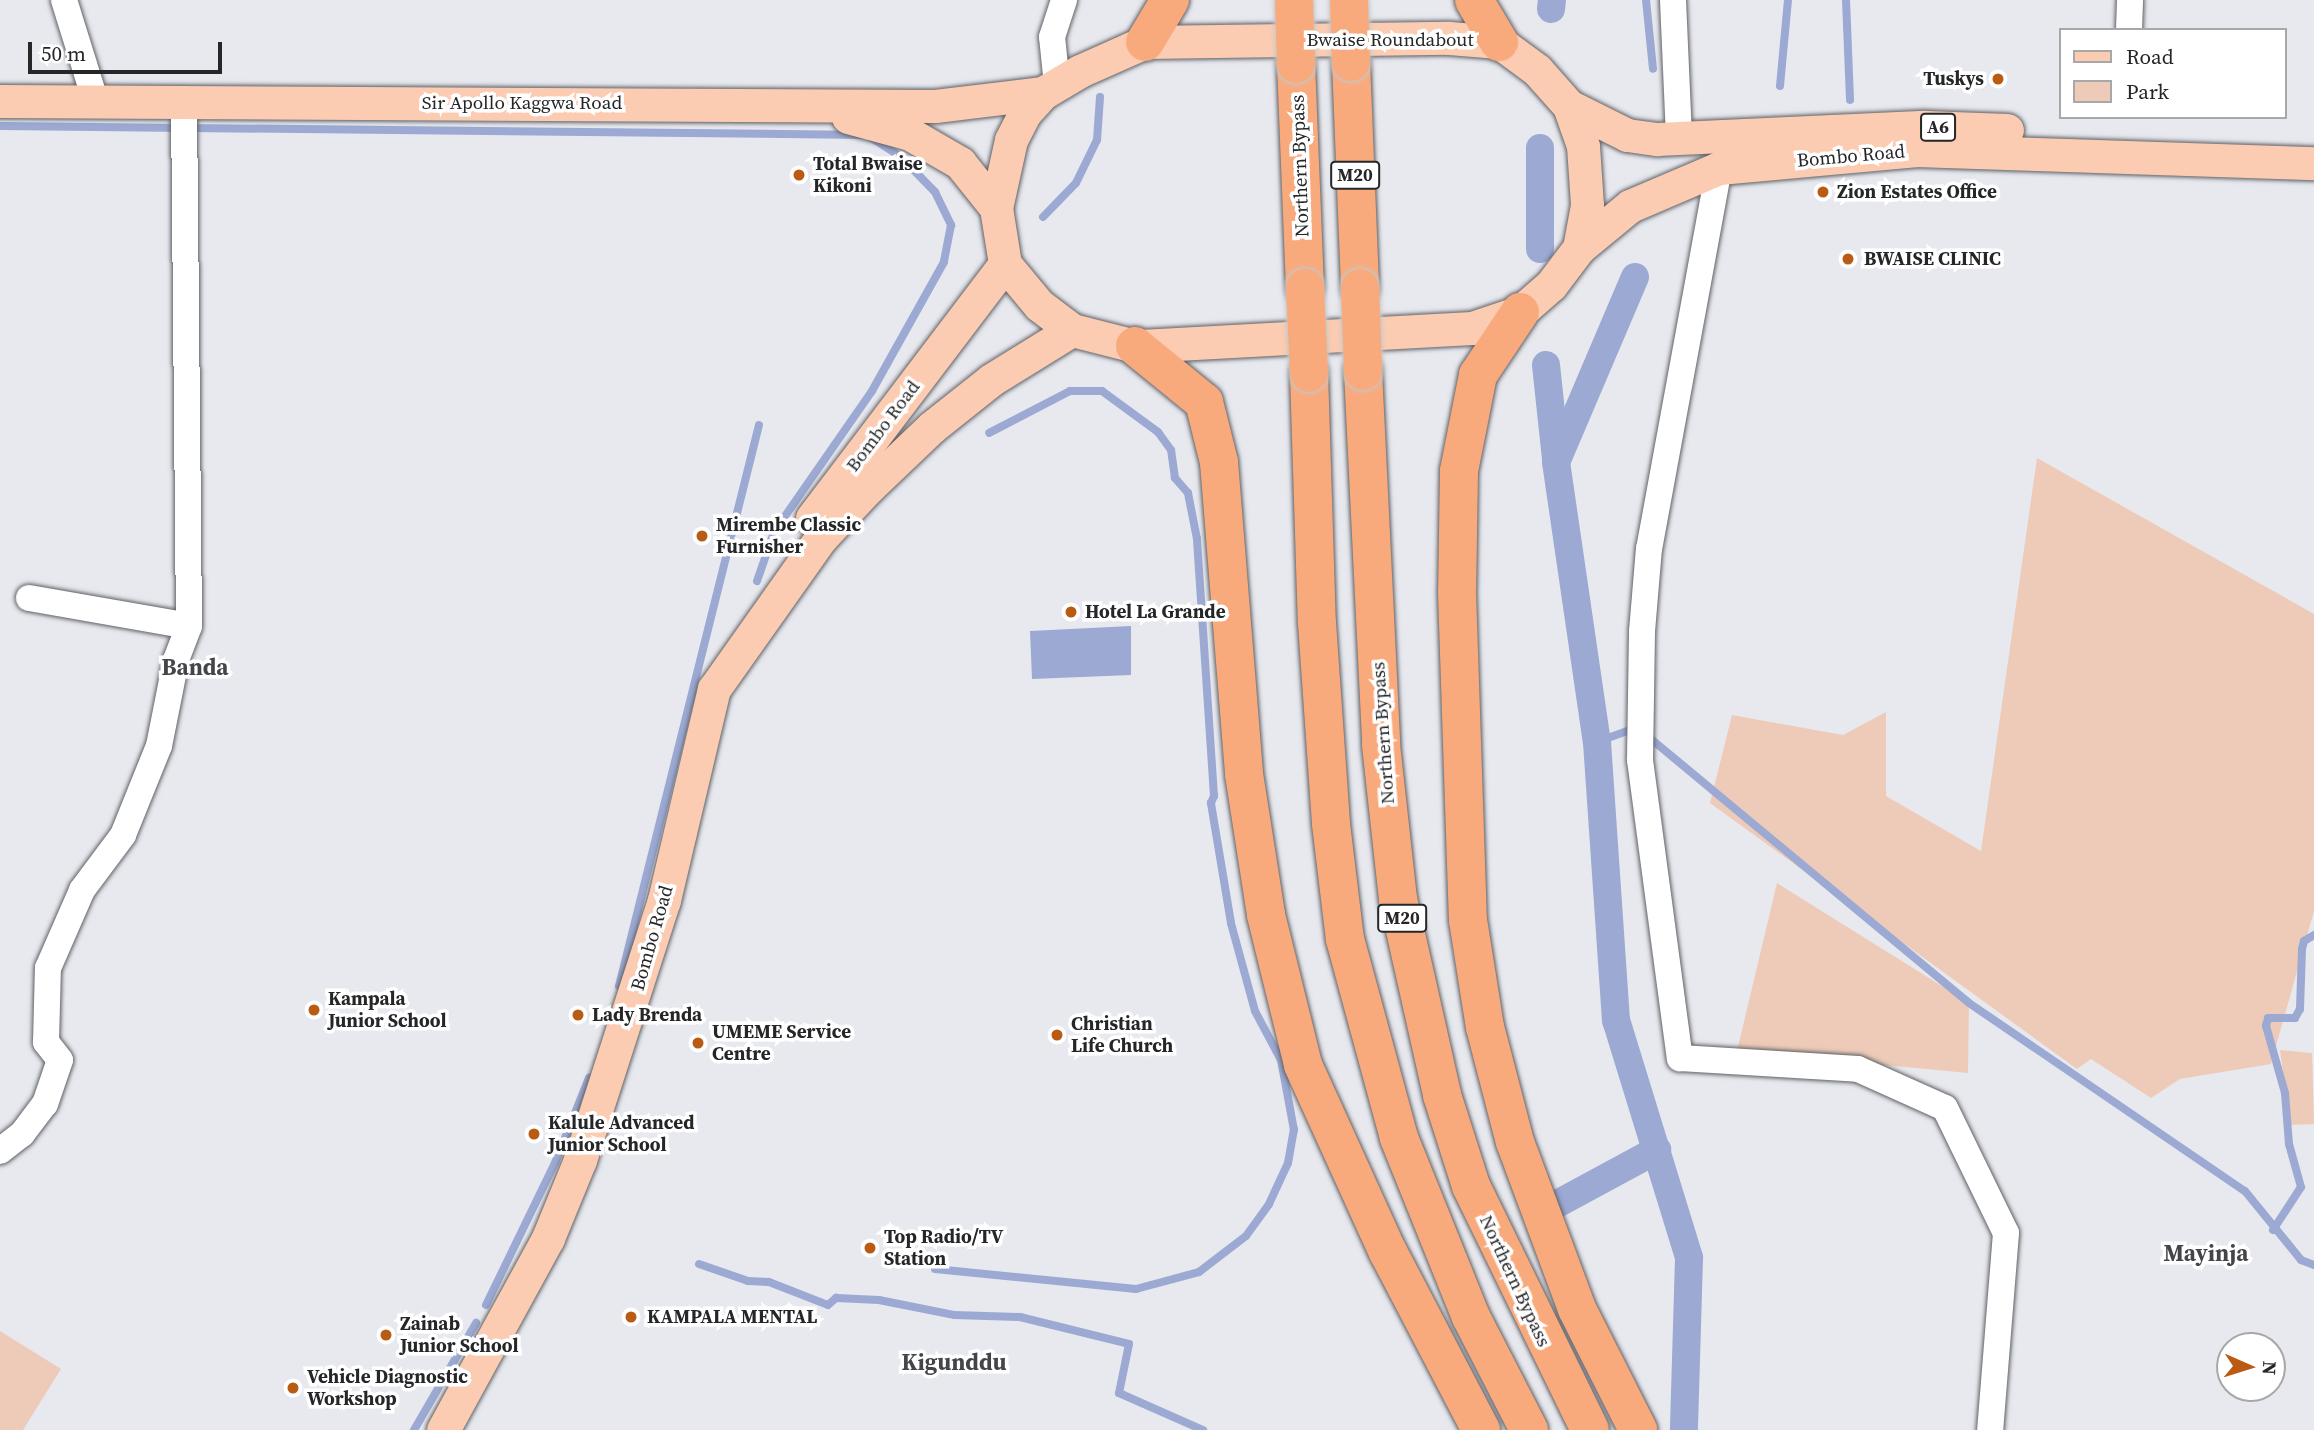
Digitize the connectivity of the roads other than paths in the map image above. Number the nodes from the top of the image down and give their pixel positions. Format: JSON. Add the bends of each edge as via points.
{"nodes":[{"id":1,"x":64,"y":0,"type":"edge"},
{"id":2,"x":1064,"y":0,"type":"edge"},
{"id":3,"x":1170,"y":0,"type":"edge"},
{"id":4,"x":1294,"y":0,"type":"edge"},
{"id":5,"x":1349,"y":0,"type":"edge"},
{"id":6,"x":1474,"y":0,"type":"edge"},
{"id":7,"x":1673,"y":0,"type":"edge"},
{"id":8,"x":2130,"y":0,"type":"edge"},
{"id":9,"x":2129,"y":28,"type":"edge"},
{"id":10,"x":1499,"y":42,"type":"junction"},
{"id":11,"x":1145,"y":43,"type":"junction"},
{"id":12,"x":1050,"y":89,"type":"junction"},
{"id":13,"x":0,"y":101,"type":"edge"},
{"id":14,"x":96,"y":103,"type":"junction"},
{"id":15,"x":184,"y":103,"type":"junction"},
{"id":16,"x":802,"y":104,"type":"junction"},
{"id":17,"x":1569,"y":106,"type":"junction"},
{"id":18,"x":1679,"y":138,"type":"junction"},
{"id":19,"x":2314,"y":143,"type":"edge"},
{"id":20,"x":2314,"y":163,"type":"edge"},
{"id":21,"x":1719,"y":169,"type":"junction"},
{"id":22,"x":996,"y":208,"type":"junction"},
{"id":23,"x":1579,"y":248,"type":"junction"},
{"id":24,"x":1005,"y":264,"type":"junction"},
{"id":25,"x":1520,"y":312,"type":"junction"},
{"id":26,"x":1072,"y":330,"type":"junction"},
{"id":27,"x":1135,"y":346,"type":"junction"},
{"id":28,"x":29,"y":598,"type":"dead end"},
{"id":29,"x":189,"y":626,"type":"junction"},
{"id":30,"x":753,"y":631,"type":"junction"},
{"id":31,"x":0,"y":1151,"type":"edge"},
{"id":32,"x":443,"y":1430,"type":"edge"},
{"id":33,"x":1481,"y":1430,"type":"edge"},
{"id":34,"x":1529,"y":1430,"type":"edge"},
{"id":35,"x":1590,"y":1430,"type":"edge"},
{"id":36,"x":1638,"y":1430,"type":"edge"},
{"id":37,"x":1990,"y":1430,"type":"edge"}],
"edges":[{"from":1,"to":14,"type":"street"},
{"from":2,"to":12,"type":"street","via":[[1052,37]]},
{"from":3,"to":11,"type":"highway"},
{"from":4,"to":34,"type":"highway","name":"Northern Bypass","number":"M20","bridge":true,"via":[[1317,623],[1331,824],[1345,939],[1399,1138],[1471,1317]]},
{"from":5,"to":35,"type":"highway","name":"Northern Bypass","number":"M20","bridge":true,"via":[[1381,745],[1398,899],[1442,1095],[1471,1186]]},
{"from":6,"to":10,"type":"highway"},
{"from":7,"to":18,"type":"street"},
{"from":8,"to":9,"type":"street"},
{"from":10,"to":11,"type":"main road","name":"Bwaise Roundabout","via":[[1449,38]]},
{"from":10,"to":17,"type":"main road","name":"Bwaise Roundabout","via":[[1537,69]]},
{"from":11,"to":12,"type":"main road","name":"Bwaise Roundabout"},
{"from":12,"to":16,"type":"main road","name":"Sir Apollo Kaggwa Road","via":[[936,106]]},
{"from":12,"to":22,"type":"main road","name":"Bwaise Roundabout","via":[[1024,114],[1011,141]]},
{"from":13,"to":14,"type":"main road","name":"Sir Apollo Kaggwa Road"},
{"from":14,"to":15,"type":"main road","name":"Sir Apollo Kaggwa Road"},
{"from":15,"to":16,"type":"main road","name":"Sir Apollo Kaggwa Road"},
{"from":15,"to":29,"type":"street"},
{"from":16,"to":22,"type":"main road","via":[[910,134],[960,163]]},
{"from":17,"to":18,"type":"main road","name":"Bombo Road","number":"A6","via":[[1627,135]]},
{"from":17,"to":23,"type":"main road","name":"Bwaise Roundabout","via":[[1583,146],[1586,174],[1587,205]]},
{"from":18,"to":19,"type":"main road","name":"Bombo Road","number":"A6","via":[[1925,127]]},
{"from":20,"to":21,"type":"main road","name":"Bombo Road","number":"A6","via":[[1917,150]]},
{"from":21,"to":23,"type":"main road","name":"Bombo Road","number":"A6","via":[[1630,206]]},
{"from":21,"to":37,"type":"street","via":[[1649,548],[1642,632],[1640,760],[1680,1058],[1858,1069],[1945,1108],[2006,1233]]},
{"from":22,"to":24,"type":"main road","name":"Bwaise Roundabout"},
{"from":23,"to":25,"type":"main road","name":"Bwaise Roundabout","via":[[1551,285]]},
{"from":24,"to":26,"type":"main road","name":"Bwaise Roundabout","via":[[1039,305]]},
{"from":24,"to":30,"type":"main road","name":"Bombo Road","via":[[785,552]]},
{"from":25,"to":27,"type":"main road","name":"Bwaise Roundabout","via":[[1472,328]]},
{"from":25,"to":36,"type":"highway","via":[[1478,375],[1460,471],[1457,606],[1468,920],[1485,1027],[1515,1142],[1577,1309]]},
{"from":26,"to":27,"type":"main road","name":"Bwaise Roundabout"},
{"from":26,"to":30,"type":"main road","name":"Bombo Road","via":[[990,380],[932,427],[821,538]]},
{"from":27,"to":33,"type":"highway","via":[[1204,402],[1219,462],[1244,774],[1266,915],[1303,1065],[1388,1252]]},
{"from":28,"to":29,"type":"street"},
{"from":29,"to":31,"type":"street","via":[[176,660],[159,746],[123,835],[82,890],[48,968],[46,1042],[60,1060],[45,1104],[22,1134]]},
{"from":30,"to":32,"type":"main road","name":"Bombo Road","via":[[714,689],[664,900],[580,1160],[548,1238]]}]}
